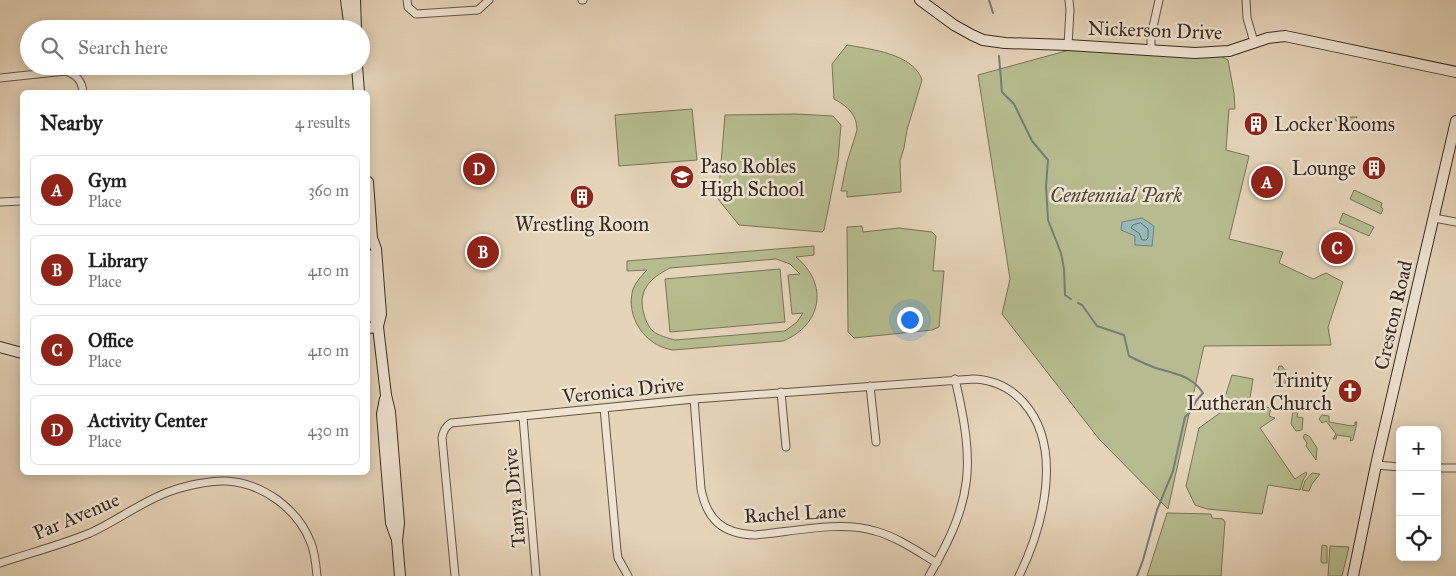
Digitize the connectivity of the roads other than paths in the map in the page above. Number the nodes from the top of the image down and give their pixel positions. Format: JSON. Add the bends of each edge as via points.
{"nodes":[{"id":1,"x":346,"y":0,"type":"edge"},
{"id":2,"x":355,"y":0,"type":"edge"},
{"id":3,"x":406,"y":0,"type":"edge"},
{"id":4,"x":489,"y":0,"type":"edge"},
{"id":5,"x":920,"y":0,"type":"edge"},
{"id":6,"x":1069,"y":0,"type":"edge"},
{"id":7,"x":1159,"y":0,"type":"edge"},
{"id":8,"x":1246,"y":0,"type":"edge"},
{"id":9,"x":349,"y":20,"type":"edge"},
{"id":10,"x":356,"y":20,"type":"edge"},
{"id":11,"x":1254,"y":42,"type":"junction"},
{"id":12,"x":1068,"y":45,"type":"junction"},
{"id":13,"x":1152,"y":51,"type":"junction"},
{"id":14,"x":1456,"y":72,"type":"edge"},
{"id":15,"x":28,"y":75,"type":"edge"},
{"id":16,"x":75,"y":75,"type":"edge"},
{"id":17,"x":358,"y":75,"type":"edge"},
{"id":18,"x":0,"y":78,"type":"edge"},
{"id":19,"x":83,"y":90,"type":"edge"},
{"id":20,"x":360,"y":90,"type":"edge"},
{"id":21,"x":1456,"y":121,"type":"edge"},
{"id":22,"x":20,"y":201,"type":"edge"},
{"id":23,"x":0,"y":202,"type":"edge"},
{"id":24,"x":370,"y":210,"type":"edge"},
{"id":25,"x":1434,"y":218,"type":"junction"},
{"id":26,"x":1456,"y":222,"type":"edge"},
{"id":27,"x":372,"y":238,"type":"junction"},
{"id":28,"x":370,"y":244,"type":"edge"},
{"id":29,"x":370,"y":284,"type":"edge"},
{"id":30,"x":373,"y":327,"type":"edge"},
{"id":31,"x":0,"y":347,"type":"edge"},
{"id":32,"x":20,"y":352,"type":"edge"},
{"id":33,"x":955,"y":380,"type":"junction"},
{"id":34,"x":870,"y":386,"type":"junction"},
{"id":35,"x":781,"y":392,"type":"junction"},
{"id":36,"x":694,"y":399,"type":"junction"},
{"id":37,"x":604,"y":408,"type":"junction"},
{"id":38,"x":523,"y":417,"type":"junction"},
{"id":39,"x":876,"y":442,"type":"dead end"},
{"id":40,"x":786,"y":447,"type":"dead end"},
{"id":41,"x":1376,"y":465,"type":"junction"},
{"id":42,"x":1396,"y":468,"type":"edge"},
{"id":43,"x":1441,"y":468,"type":"edge"},
{"id":44,"x":1456,"y":468,"type":"edge"},
{"id":45,"x":937,"y":563,"type":"junction"},
{"id":46,"x":0,"y":564,"type":"edge"},
{"id":47,"x":317,"y":576,"type":"edge"},
{"id":48,"x":400,"y":576,"type":"edge"},
{"id":49,"x":455,"y":576,"type":"edge"},
{"id":50,"x":536,"y":576,"type":"edge"},
{"id":51,"x":628,"y":576,"type":"edge"},
{"id":52,"x":929,"y":576,"type":"edge"},
{"id":53,"x":1019,"y":576,"type":"edge"},
{"id":54,"x":1353,"y":576,"type":"edge"}],
"edges":[{"from":1,"to":9,"type":"main road"},
{"from":2,"to":10,"type":"main road"},
{"from":3,"to":4,"type":"street","via":[[416,14],[478,10]]},
{"from":5,"to":12,"type":"main road","name":"Nickerson Drive","via":[[954,26],[984,40]]},
{"from":6,"to":12,"type":"street"},
{"from":7,"to":13,"type":"street","via":[[1151,36]]},
{"from":8,"to":11,"type":"street"},
{"from":11,"to":13,"type":"main road","name":"Nickerson Drive","via":[[1217,53]]},
{"from":11,"to":14,"type":"main road","name":"Nickerson Drive","via":[[1285,36]]},
{"from":12,"to":13,"type":"main road","name":"Nickerson Drive"},
{"from":15,"to":18,"type":"street"},
{"from":16,"to":19,"type":"street"},
{"from":17,"to":20,"type":"main road"},
{"from":21,"to":25,"type":"main road","name":"Creston Road"},
{"from":22,"to":23,"type":"street"},
{"from":24,"to":27,"type":"main road"},
{"from":25,"to":26,"type":"street"},
{"from":25,"to":41,"type":"main road","name":"Creston Road"},
{"from":27,"to":28,"type":"main road"},
{"from":27,"to":30,"type":"main road","via":[[376,249],[381,314]]},
{"from":29,"to":30,"type":"main road"},
{"from":30,"to":48,"type":"main road","via":[[390,412]]},
{"from":31,"to":32,"type":"main road"},
{"from":33,"to":34,"type":"street","name":"Veronica Drive"},
{"from":33,"to":45,"type":"street","via":[[968,441],[968,475],[960,514]]},
{"from":33,"to":53,"type":"street","name":"Veronica Drive","via":[[984,379],[1008,389],[1029,408],[1042,433],[1046,447],[1046,486],[1034,539]]},
{"from":34,"to":35,"type":"street","name":"Veronica Drive"},
{"from":34,"to":39,"type":"street"},
{"from":35,"to":36,"type":"street","name":"Veronica Drive"},
{"from":35,"to":40,"type":"street"},
{"from":36,"to":37,"type":"street","name":"Veronica Drive"},
{"from":36,"to":45,"type":"street","name":"Rachel Lane","via":[[700,488],[704,503],[710,515],[730,531],[755,535],[856,527],[892,536]]},
{"from":37,"to":38,"type":"street","name":"Veronica Drive"},
{"from":37,"to":51,"type":"street","via":[[618,558]]},
{"from":38,"to":49,"type":"street","name":"Veronica Drive","via":[[452,423],[443,431]]},
{"from":38,"to":50,"type":"street","name":"Tanya Drive"},
{"from":41,"to":42,"type":"street"},
{"from":41,"to":54,"type":"main road","name":"Creston Road"},
{"from":43,"to":44,"type":"street"},
{"from":45,"to":52,"type":"street"},
{"from":46,"to":47,"type":"street","name":"Par Avenue","via":[[88,534],[171,491],[226,481],[260,490],[292,512],[311,543]]}]}
